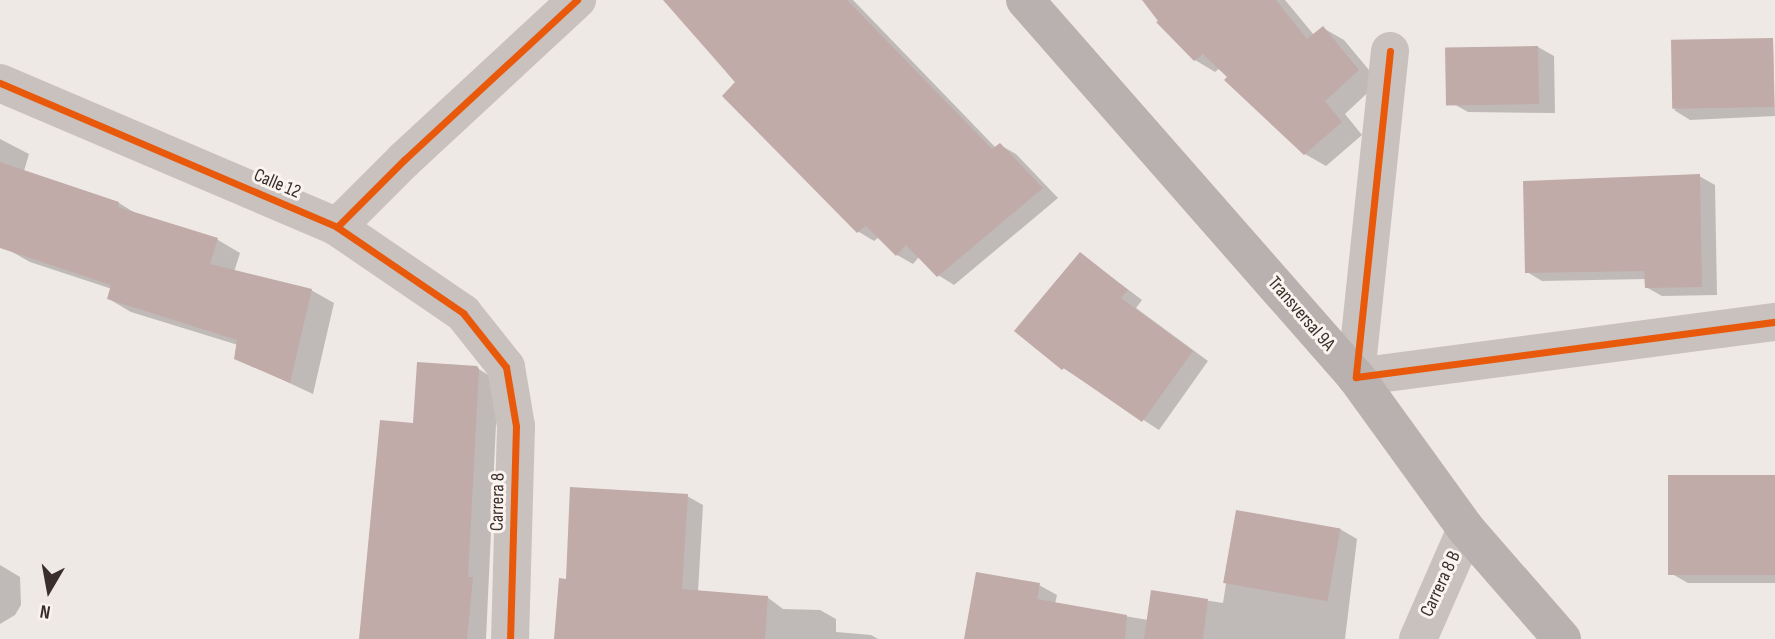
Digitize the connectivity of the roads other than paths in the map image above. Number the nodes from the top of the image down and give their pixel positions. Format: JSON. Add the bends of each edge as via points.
{"nodes":[{"id":1,"x":577,"y":0,"type":"edge"},
{"id":2,"x":1025,"y":0,"type":"edge"},
{"id":3,"x":1390,"y":51,"type":"dead end"},
{"id":4,"x":0,"y":83,"type":"edge"},
{"id":5,"x":337,"y":227,"type":"junction"},
{"id":6,"x":1775,"y":322,"type":"edge"},
{"id":7,"x":506,"y":367,"type":"joint"},
{"id":8,"x":1356,"y":377,"type":"junction"},
{"id":9,"x":1466,"y":529,"type":"junction"},
{"id":10,"x":510,"y":639,"type":"edge"},
{"id":11,"x":1418,"y":639,"type":"edge"},
{"id":12,"x":1562,"y":639,"type":"edge"}],
"edges":[{"from":1,"to":5,"type":"street"},
{"from":2,"to":8,"type":"main road","name":"Transversal 9A"},
{"from":3,"to":8,"type":"street"},
{"from":4,"to":5,"type":"street","name":"Calle 12"},
{"from":5,"to":7,"type":"street","name":"Calle 12","via":[[463,313]]},
{"from":6,"to":8,"type":"street"},
{"from":7,"to":10,"type":"street","name":"Carrera 8","via":[[516,426]]},
{"from":8,"to":9,"type":"main road","name":"Transversal 9A"},
{"from":9,"to":11,"type":"street","name":"Carrera 8 B"},
{"from":9,"to":12,"type":"main road","name":"Transversal 9A"}]}
